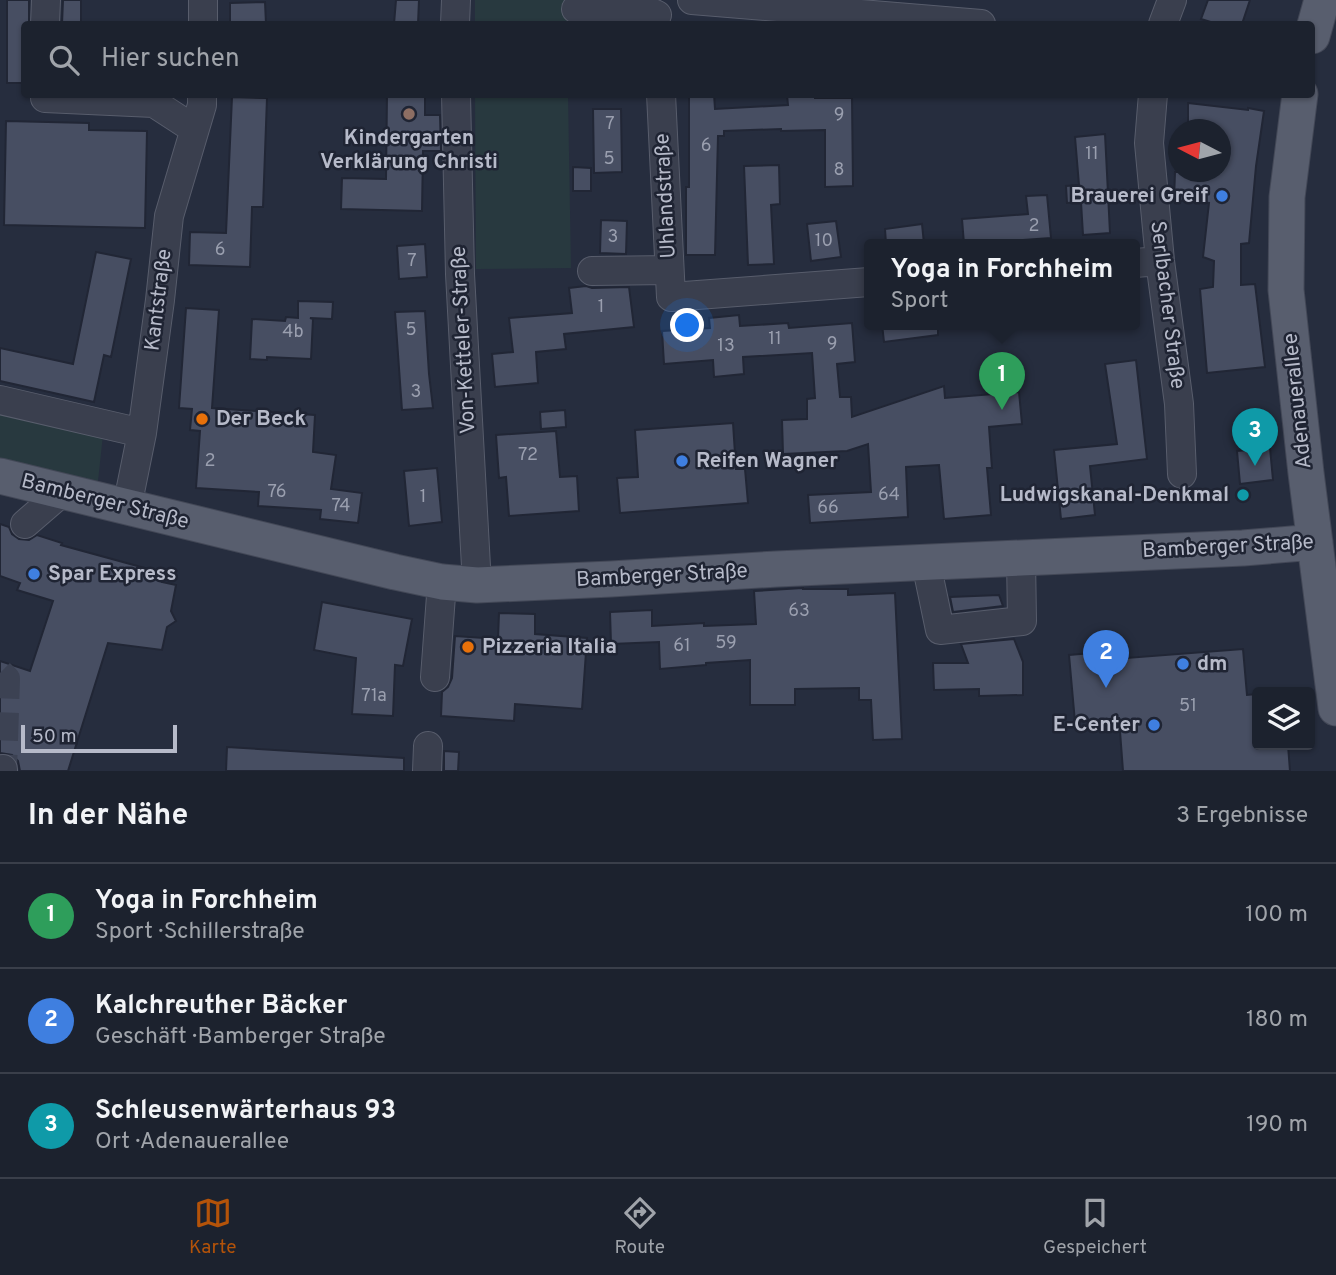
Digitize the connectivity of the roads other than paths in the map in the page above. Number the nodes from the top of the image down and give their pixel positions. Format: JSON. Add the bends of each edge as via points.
{"nodes":[{"id":1,"x":46,"y":0,"type":"edge"},
{"id":2,"x":203,"y":0,"type":"edge"},
{"id":3,"x":456,"y":0,"type":"edge"},
{"id":4,"x":1171,"y":0,"type":"edge"},
{"id":5,"x":1322,"y":0,"type":"edge"},
{"id":6,"x":669,"y":8,"type":"edge"},
{"id":7,"x":576,"y":9,"type":"dead end"},
{"id":8,"x":45,"y":21,"type":"edge"},
{"id":9,"x":203,"y":21,"type":"edge"},
{"id":10,"x":455,"y":21,"type":"edge"},
{"id":11,"x":922,"y":21,"type":"edge"},
{"id":12,"x":1164,"y":21,"type":"edge"},
{"id":13,"x":1315,"y":23,"type":"edge"},
{"id":14,"x":45,"y":98,"type":"edge"},
{"id":15,"x":202,"y":98,"type":"edge"},
{"id":16,"x":456,"y":98,"type":"edge"},
{"id":17,"x":661,"y":98,"type":"edge"},
{"id":18,"x":1153,"y":98,"type":"edge"},
{"id":19,"x":1299,"y":98,"type":"edge"},
{"id":20,"x":194,"y":129,"type":"junction"},
{"id":21,"x":1147,"y":262,"type":"edge"},
{"id":22,"x":592,"y":271,"type":"dead end"},
{"id":23,"x":864,"y":282,"type":"edge"},
{"id":24,"x":670,"y":283,"type":"junction"},
{"id":25,"x":0,"y":400,"type":"edge"},
{"id":26,"x":142,"y":433,"type":"junction"},
{"id":27,"x":1182,"y":474,"type":"dead end"},
{"id":28,"x":0,"y":476,"type":"edge"},
{"id":29,"x":62,"y":492,"type":"junction"},
{"id":30,"x":127,"y":508,"type":"junction"},
{"id":31,"x":25,"y":524,"type":"dead end"},
{"id":32,"x":1326,"y":541,"type":"edge"},
{"id":33,"x":1021,"y":558,"type":"junction"},
{"id":34,"x":926,"y":563,"type":"junction"},
{"id":35,"x":442,"y":582,"type":"junction"},
{"id":36,"x":477,"y":585,"type":"junction"},
{"id":37,"x":435,"y":677,"type":"dead end"},
{"id":38,"x":1336,"y":708,"type":"edge"}],
"edges":[{"from":1,"to":8,"type":"street"},
{"from":2,"to":9,"type":"street"},
{"from":3,"to":10,"type":"street"},
{"from":4,"to":12,"type":"street"},
{"from":5,"to":13,"type":"main road"},
{"from":6,"to":7,"type":"street"},
{"from":6,"to":11,"type":"street"},
{"from":14,"to":20,"type":"street","via":[[154,103]]},
{"from":15,"to":20,"type":"street","name":"Kantstraße"},
{"from":16,"to":36,"type":"street","name":"Von-Ketteler-Straße","via":[[460,274]]},
{"from":17,"to":24,"type":"street","name":"Uhlandstraße"},
{"from":18,"to":21,"type":"street","name":"Serlbacher Straße"},
{"from":19,"to":32,"type":"main road","name":"Adenauerallee","via":[[1287,197],[1286,290],[1306,472]]},
{"from":20,"to":26,"type":"street","name":"Kantstraße","via":[[169,216]]},
{"from":21,"to":27,"type":"street","name":"Serlbacher Straße","via":[[1179,404]]},
{"from":22,"to":24,"type":"street"},
{"from":23,"to":24,"type":"street"},
{"from":25,"to":26,"type":"street"},
{"from":26,"to":30,"type":"street","name":"Kantstraße"},
{"from":28,"to":29,"type":"main road","name":"Bamberger Straße"},
{"from":29,"to":30,"type":"main road","name":"Bamberger Straße"},
{"from":29,"to":31,"type":"street"},
{"from":30,"to":35,"type":"main road","name":"Bamberger Straße"},
{"from":32,"to":33,"type":"main road","name":"Bamberger Straße"},
{"from":32,"to":38,"type":"main road","name":"Adenauerallee"},
{"from":33,"to":34,"type":"main road","name":"Bamberger Straße"},
{"from":33,"to":34,"type":"street","via":[[1022,621],[940,630]]},
{"from":34,"to":36,"type":"main road","name":"Bamberger Straße"},
{"from":35,"to":36,"type":"main road","name":"Bamberger Straße"},
{"from":35,"to":37,"type":"street"}]}
